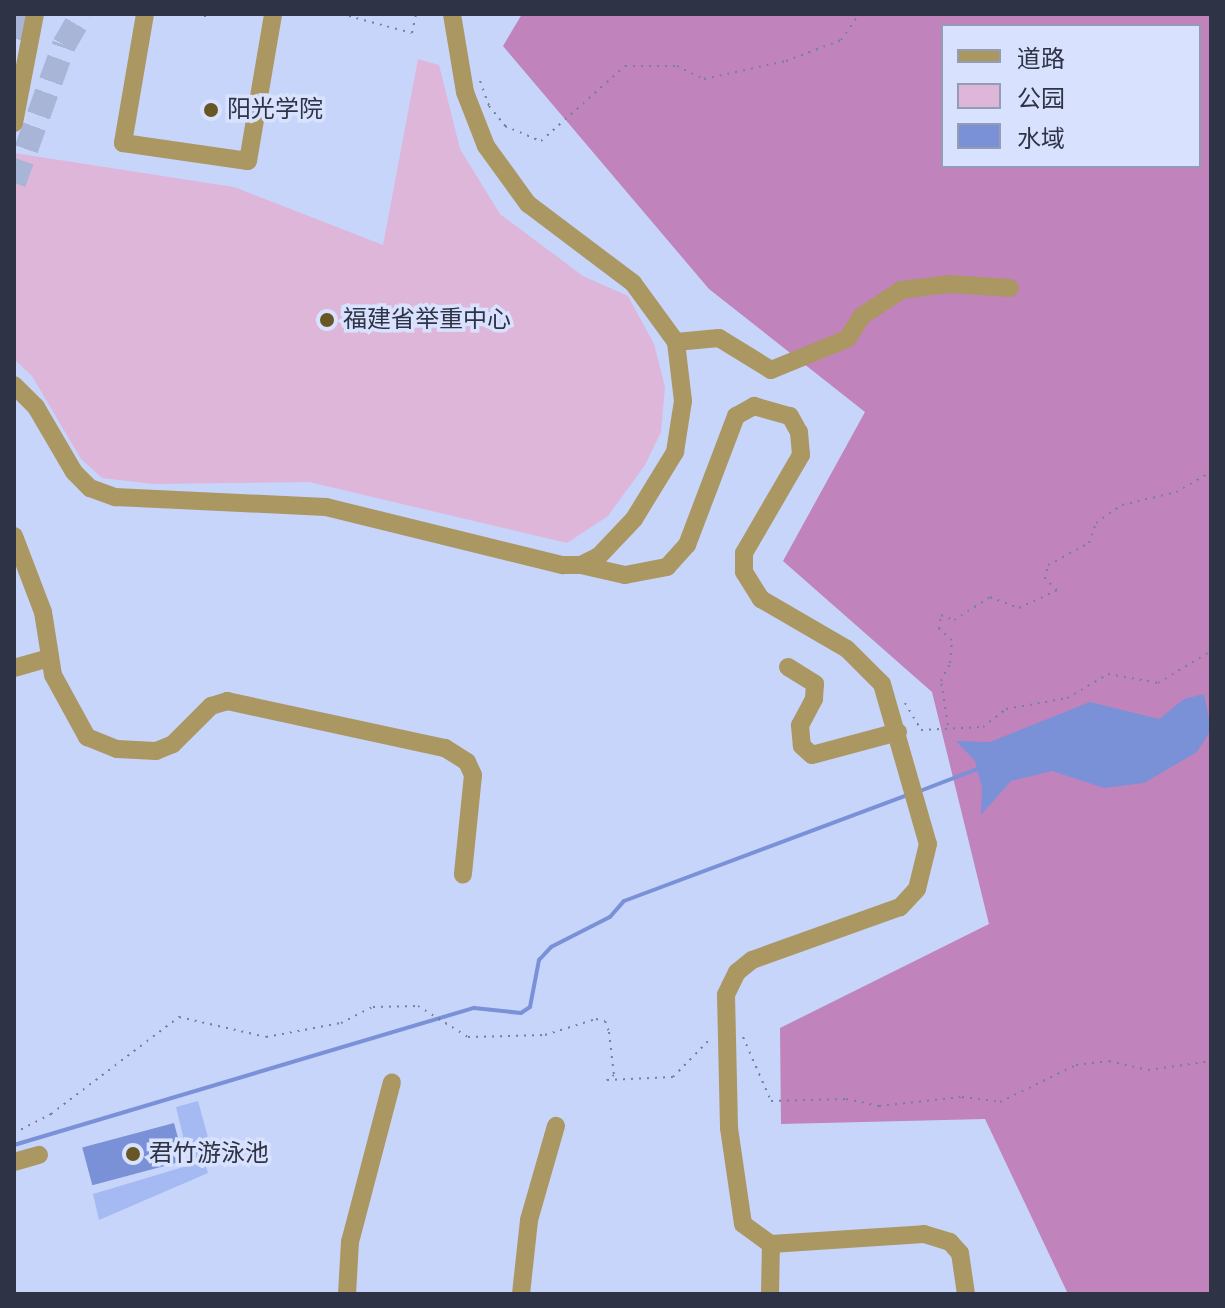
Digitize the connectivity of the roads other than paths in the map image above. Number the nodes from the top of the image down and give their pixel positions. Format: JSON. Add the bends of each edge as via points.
{"nodes":[{"id":1,"x":35,"y":14,"type":"edge"},
{"id":2,"x":145,"y":14,"type":"edge"},
{"id":3,"x":273,"y":14,"type":"edge"},
{"id":4,"x":452,"y":14,"type":"edge"},
{"id":5,"x":14,"y":123,"type":"edge"},
{"id":6,"x":1010,"y":288,"type":"dead end"},
{"id":7,"x":676,"y":342,"type":"junction"},
{"id":8,"x":14,"y":385,"type":"edge"},
{"id":9,"x":14,"y":536,"type":"edge"},
{"id":10,"x":581,"y":565,"type":"junction"},
{"id":11,"x":50,"y":658,"type":"junction"},
{"id":12,"x":788,"y":667,"type":"dead end"},
{"id":13,"x":14,"y":668,"type":"edge"},
{"id":14,"x":898,"y":732,"type":"junction"},
{"id":15,"x":463,"y":874,"type":"dead end"},
{"id":16,"x":392,"y":1082,"type":"dead end"},
{"id":17,"x":556,"y":1126,"type":"dead end"},
{"id":18,"x":39,"y":1155,"type":"dead end"},
{"id":19,"x":14,"y":1162,"type":"edge"},
{"id":20,"x":771,"y":1244,"type":"junction"},
{"id":21,"x":347,"y":1294,"type":"edge"},
{"id":22,"x":521,"y":1294,"type":"edge"},
{"id":23,"x":770,"y":1294,"type":"edge"},
{"id":24,"x":966,"y":1294,"type":"edge"}],
"edges":[{"from":1,"to":5,"type":"street"},
{"from":2,"to":3,"type":"street","via":[[123,143],[248,161]]},
{"from":4,"to":7,"type":"street","via":[[465,92],[486,146],[528,204],[633,283]]},
{"from":6,"to":7,"type":"street","via":[[949,284],[901,290],[862,316],[847,339],[771,370],[719,338]]},
{"from":7,"to":10,"type":"street","via":[[683,401],[675,452],[634,519],[599,556]]},
{"from":8,"to":10,"type":"street","via":[[36,407],[74,472],[90,488],[115,497],[326,507]]},
{"from":9,"to":11,"type":"street","via":[[43,612]]},
{"from":10,"to":14,"type":"street","via":[[625,575],[667,567],[687,545],[736,416],[754,406],[790,416],[799,432],[801,455],[744,553],[744,572],[761,599],[865,665],[888,700]]},
{"from":11,"to":13,"type":"street"},
{"from":11,"to":15,"type":"street","via":[[80,730],[117,749],[165,748],[211,706],[227,701],[457,753],[473,775]]},
{"from":12,"to":14,"type":"street","via":[[815,684],[814,699],[800,725],[802,746],[812,755]]},
{"from":14,"to":20,"type":"street","via":[[928,844],[917,889],[900,907],[752,960],[737,972],[726,995],[723,1044],[743,1224]]},
{"from":16,"to":21,"type":"street","via":[[350,1242]]},
{"from":17,"to":22,"type":"street","via":[[529,1220]]},
{"from":18,"to":19,"type":"street"},
{"from":20,"to":23,"type":"street"},
{"from":20,"to":24,"type":"street","via":[[924,1234],[950,1242],[960,1253]]}]}
